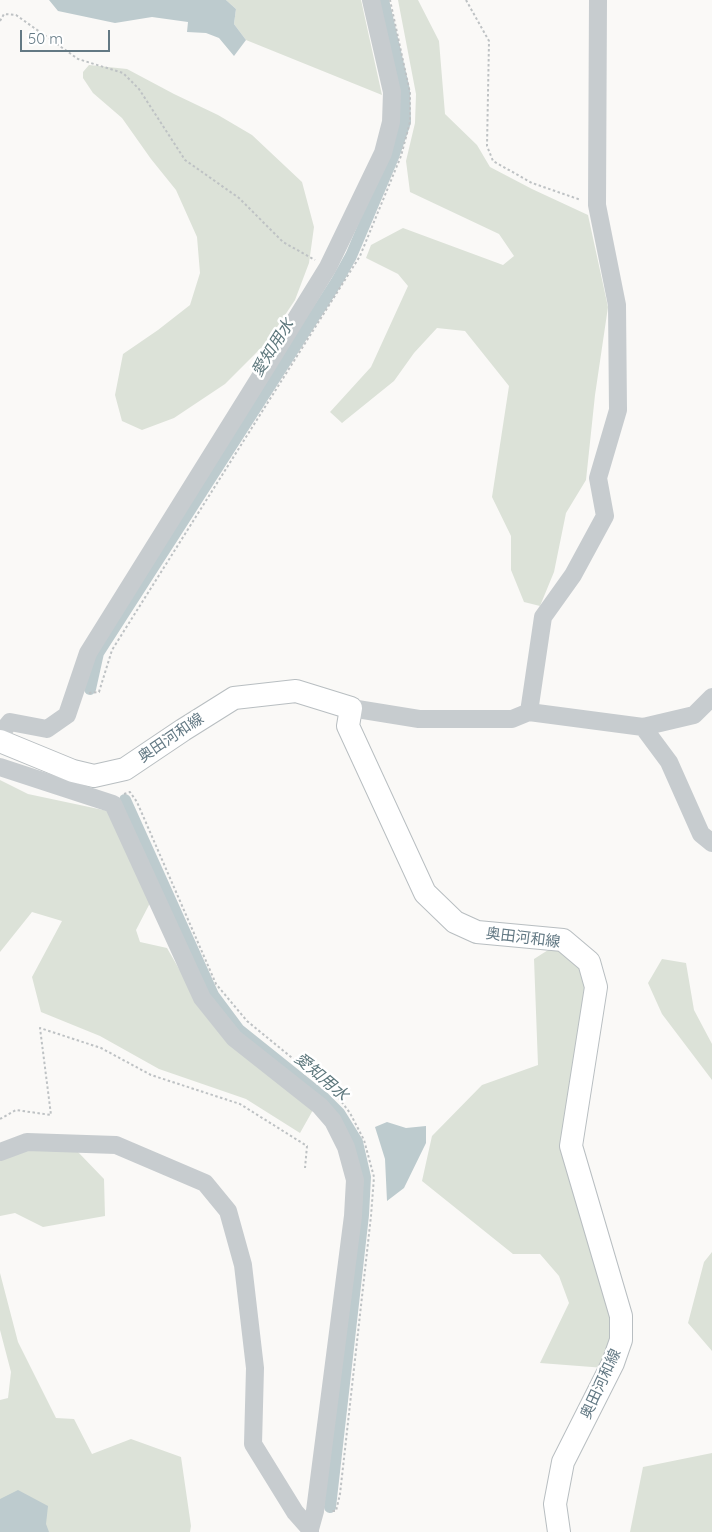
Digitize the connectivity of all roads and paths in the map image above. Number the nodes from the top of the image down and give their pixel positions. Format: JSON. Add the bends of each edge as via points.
{"nodes":[{"id":1,"x":371,"y":0,"type":"edge"},
{"id":2,"x":466,"y":0,"type":"edge"},
{"id":3,"x":598,"y":0,"type":"edge"},
{"id":4,"x":0,"y":21,"type":"edge"},
{"id":5,"x":597,"y":205,"type":"junction"},
{"id":6,"x":328,"y":267,"type":"junction"},
{"id":7,"x":712,"y":697,"type":"edge"},
{"id":8,"x":351,"y":708,"type":"junction"},
{"id":9,"x":530,"y":712,"type":"junction"},
{"id":10,"x":644,"y":727,"type":"junction"},
{"id":11,"x":0,"y":734,"type":"edge"},
{"id":12,"x":0,"y":741,"type":"edge"},
{"id":13,"x":0,"y":767,"type":"edge"},
{"id":14,"x":113,"y":804,"type":"junction"},
{"id":15,"x":712,"y":843,"type":"edge"},
{"id":16,"x":0,"y":1119,"type":"edge"},
{"id":17,"x":0,"y":1152,"type":"edge"},
{"id":18,"x":305,"y":1168,"type":"dead end"},
{"id":19,"x":315,"y":1512,"type":"junction"},
{"id":20,"x":310,"y":1531,"type":"edge"},
{"id":21,"x":559,"y":1532,"type":"edge"}],
"edges":[{"from":1,"to":6,"type":"street","via":[[392,92],[391,122],[383,153]]},
{"from":2,"to":5,"type":"path","via":[[489,41],[487,146],[493,161],[532,183]]},
{"from":3,"to":5,"type":"street"},
{"from":4,"to":6,"type":"path","via":[[4,14],[16,16],[78,59],[123,73],[140,90],[185,160],[239,198],[283,242]]},
{"from":5,"to":9,"type":"street","via":[[617,305],[618,410],[598,478],[605,516],[572,576],[543,617]]},
{"from":6,"to":11,"type":"street","via":[[88,653],[67,715],[47,729],[10,722]]},
{"from":7,"to":10,"type":"street","via":[[694,715]]},
{"from":8,"to":9,"type":"street","via":[[419,719],[512,719]]},
{"from":8,"to":12,"type":"main road","name":"奥田河和線","via":[[296,691],[234,698],[125,769],[94,776],[73,771]]},
{"from":8,"to":21,"type":"main road","name":"奥田河和線","via":[[348,726],[425,893],[455,922],[478,932],[563,940],[589,962],[594,979],[596,987],[571,1146],[621,1316],[621,1340],[613,1363],[563,1462],[555,1504]]},
{"from":9,"to":10,"type":"street"},
{"from":10,"to":15,"type":"street","via":[[669,762],[701,834]]},
{"from":13,"to":14,"type":"street"},
{"from":14,"to":19,"type":"street","via":[[202,998],[234,1038],[320,1106],[333,1121],[346,1147],[355,1180],[353,1216]]},
{"from":14,"to":19,"type":"path","via":[[115,796],[130,792],[137,802],[216,984],[247,1021],[335,1093],[364,1140],[374,1177],[340,1494],[336,1512]]},
{"from":16,"to":18,"type":"path","via":[[16,1110],[51,1115],[40,1028],[101,1048],[152,1076],[240,1104],[307,1146]]},
{"from":17,"to":20,"type":"street","via":[[27,1142],[116,1145],[205,1183],[228,1211],[243,1265],[255,1368],[253,1444]]},
{"from":19,"to":20,"type":"street"}]}
